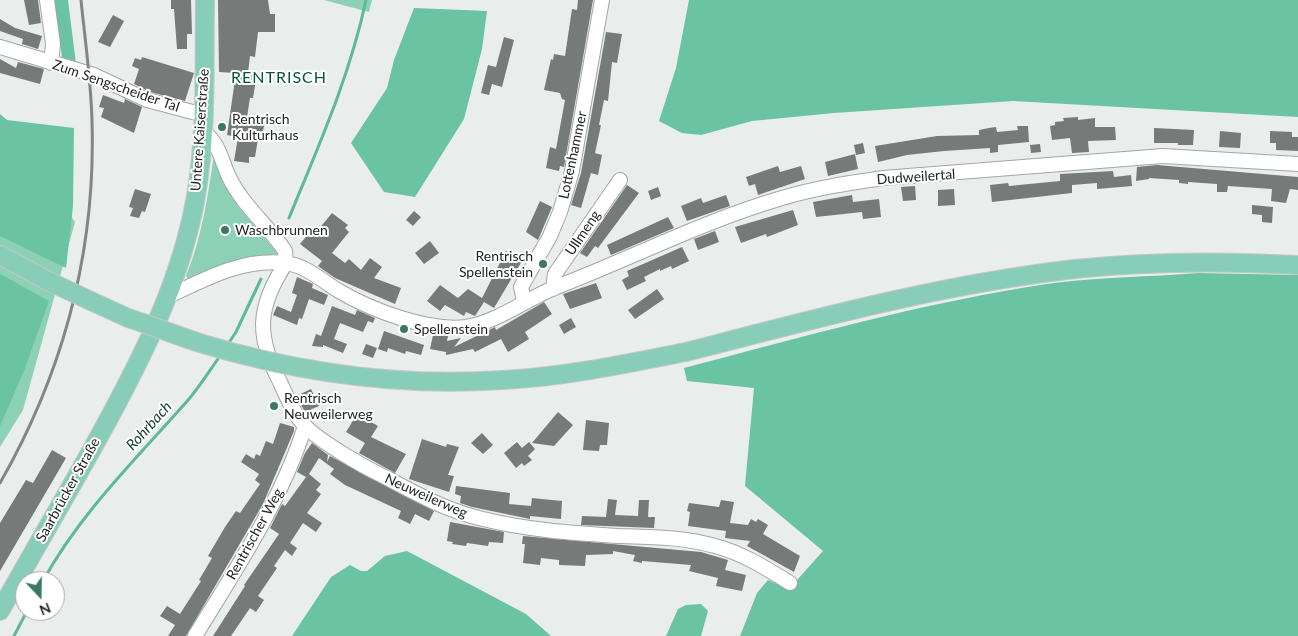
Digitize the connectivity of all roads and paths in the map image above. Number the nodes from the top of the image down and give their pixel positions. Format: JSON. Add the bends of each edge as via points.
{"nodes":[{"id":1,"x":47,"y":0,"type":"edge"},
{"id":2,"x":204,"y":0,"type":"edge"},
{"id":3,"x":602,"y":0,"type":"edge"},
{"id":4,"x":0,"y":47,"type":"edge"},
{"id":5,"x":52,"y":63,"type":"junction"},
{"id":6,"x":204,"y":123,"type":"junction"},
{"id":7,"x":1298,"y":164,"type":"edge"},
{"id":8,"x":620,"y":180,"type":"dead end"},
{"id":9,"x":0,"y":255,"type":"edge"},
{"id":10,"x":286,"y":262,"type":"junction"},
{"id":11,"x":1298,"y":265,"type":"edge"},
{"id":12,"x":553,"y":289,"type":"junction"},
{"id":13,"x":169,"y":296,"type":"junction"},
{"id":14,"x":524,"y":301,"type":"junction"},
{"id":15,"x":136,"y":368,"type":"joint"},
{"id":16,"x":305,"y":426,"type":"junction"},
{"id":17,"x":790,"y":583,"type":"dead end"},
{"id":18,"x":0,"y":611,"type":"edge"},
{"id":19,"x":195,"y":636,"type":"edge"}],
"edges":[{"from":1,"to":5,"type":"street","via":[[53,44]]},
{"from":2,"to":6,"type":"main road","name":"Untere Kaiserstraße"},
{"from":3,"to":14,"type":"street","name":"Lottenhammer","via":[[572,171],[550,236],[521,287]]},
{"from":4,"to":5,"type":"street","name":"Zum Sengscheider Tal"},
{"from":5,"to":6,"type":"street","name":"Zum Sengscheider Tal","via":[[94,75]]},
{"from":6,"to":10,"type":"street","via":[[218,146],[228,176],[240,196],[279,242],[285,251]]},
{"from":6,"to":13,"type":"main road","name":"Untere Kaiserstraße","via":[[192,216]]},
{"from":7,"to":12,"type":"street","name":"Dudweilertal","via":[[1146,156],[883,178],[846,184],[749,208]]},
{"from":8,"to":12,"type":"street","name":"Ullmeng","via":[[555,274]]},
{"from":9,"to":11,"type":"main road","bridge":true,"via":[[128,318],[203,344],[330,373],[448,382],[572,373],[686,352],[900,300],[1074,269],[1147,263]]},
{"from":10,"to":13,"type":"street","via":[[246,265],[217,273]]},
{"from":10,"to":14,"type":"street","name":"Dudweilertal","via":[[311,272],[360,302],[440,327],[482,323]]},
{"from":10,"to":16,"type":"street","name":"Neuweilerweg","via":[[267,300],[262,333],[277,377]]},
{"from":12,"to":14,"type":"street","name":"Dudweilertal"},
{"from":13,"to":15,"type":"main road","name":"Untere Kaiserstraße"},
{"from":15,"to":18,"type":"main road","name":"Saarbrücker Straße"},
{"from":16,"to":17,"type":"street","name":"Neuweilerweg","via":[[369,470],[460,513],[485,520],[570,532],[703,543],[731,551]]},
{"from":16,"to":19,"type":"street","name":"Rentrischer Weg","via":[[289,472],[267,516]]}]}
